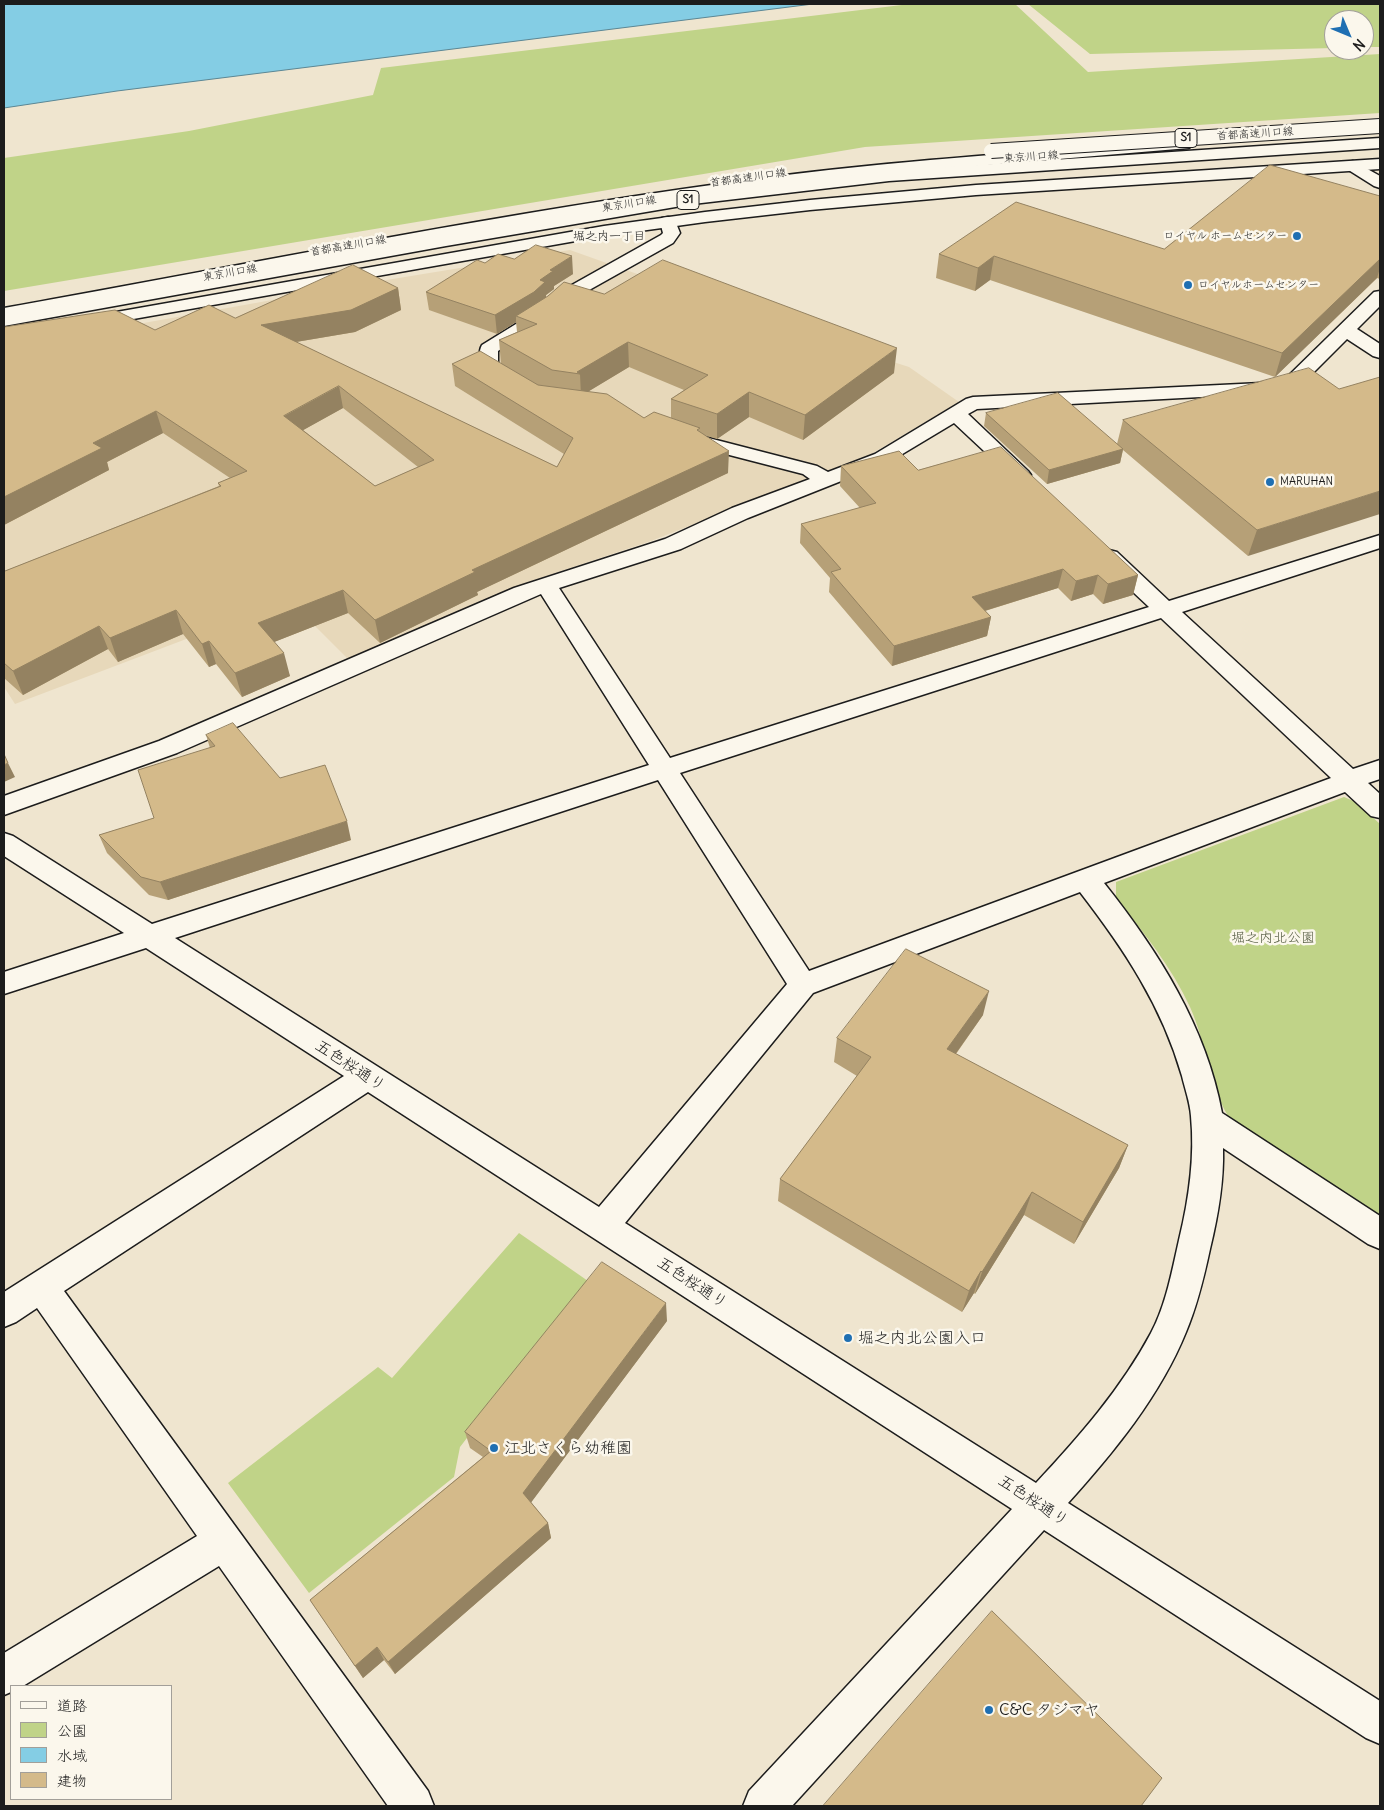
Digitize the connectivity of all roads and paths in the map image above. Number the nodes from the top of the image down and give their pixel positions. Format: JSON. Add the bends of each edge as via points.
{"nodes":[{"id":1,"x":1380,"y":126,"type":"edge"},
{"id":2,"x":1380,"y":133,"type":"edge"},
{"id":3,"x":1380,"y":143,"type":"edge"},
{"id":4,"x":1201,"y":144,"type":"junction"},
{"id":5,"x":1380,"y":154,"type":"edge"},
{"id":6,"x":1380,"y":164,"type":"edge"},
{"id":7,"x":1353,"y":166,"type":"junction"},
{"id":8,"x":1380,"y":182,"type":"edge"},
{"id":9,"x":779,"y":188,"type":"junction"},
{"id":10,"x":668,"y":222,"type":"junction"},
{"id":11,"x":1380,"y":296,"type":"edge"},
{"id":12,"x":4,"y":307,"type":"edge"},
{"id":13,"x":4,"y":313,"type":"edge"},
{"id":14,"x":4,"y":321,"type":"edge"},
{"id":15,"x":1346,"y":330,"type":"junction"},
{"id":16,"x":4,"y":336,"type":"edge"},
{"id":17,"x":1380,"y":352,"type":"edge"},
{"id":18,"x":531,"y":392,"type":"edge"},
{"id":19,"x":956,"y":414,"type":"junction"},
{"id":20,"x":677,"y":434,"type":"edge"},
{"id":21,"x":827,"y":480,"type":"junction"},
{"id":22,"x":1036,"y":489,"type":"edge"},
{"id":23,"x":1380,"y":541,"type":"edge"},
{"id":24,"x":1094,"y":542,"type":"edge"},
{"id":25,"x":546,"y":585,"type":"junction"},
{"id":26,"x":1164,"y":609,"type":"junction"},
{"id":27,"x":665,"y":769,"type":"junction"},
{"id":28,"x":1380,"y":769,"type":"edge"},
{"id":29,"x":1349,"y":780,"type":"junction"},
{"id":30,"x":4,"y":806,"type":"edge"},
{"id":31,"x":1380,"y":809,"type":"edge"},
{"id":32,"x":4,"y":843,"type":"edge"},
{"id":33,"x":1086,"y":880,"type":"junction"},
{"id":34,"x":150,"y":936,"type":"junction"},
{"id":35,"x":4,"y":983,"type":"edge"},
{"id":36,"x":803,"y":985,"type":"junction"},
{"id":37,"x":367,"y":1077,"type":"junction"},
{"id":38,"x":1207,"y":1120,"type":"junction"},
{"id":39,"x":603,"y":1226,"type":"junction"},
{"id":40,"x":1380,"y":1234,"type":"edge"},
{"id":41,"x":42,"y":1287,"type":"junction"},
{"id":42,"x":4,"y":1310,"type":"edge"},
{"id":43,"x":1040,"y":1506,"type":"junction"},
{"id":44,"x":224,"y":1541,"type":"junction"},
{"id":45,"x":4,"y":1675,"type":"edge"},
{"id":46,"x":1380,"y":1724,"type":"edge"},
{"id":47,"x":413,"y":1806,"type":"edge"},
{"id":48,"x":764,"y":1806,"type":"edge"}],
"edges":[{"from":1,"to":4,"type":"main road"},
{"from":1,"to":12,"type":"main road","name":"首都高速川口線","number":"S1","bridge":true,"via":[[1052,151],[992,151],[782,172],[661,190]]},
{"from":2,"to":4,"type":"main road","name":"東京川口線"},
{"from":3,"to":9,"type":"main road","name":"首都高速川口線","number":"S1","via":[[994,168]]},
{"from":4,"to":13,"type":"main road","name":"東京川口線","via":[[884,168],[719,189]]},
{"from":5,"to":9,"type":"main road"},
{"from":6,"to":7,"type":"main road","name":"東京川口線"},
{"from":7,"to":8,"type":"main road"},
{"from":7,"to":10,"type":"main road","name":"東京川口線","via":[[976,190]]},
{"from":9,"to":14,"type":"main road","name":"首都高速川口線","number":"S1","via":[[692,199],[446,241]]},
{"from":10,"to":16,"type":"main road","name":"東京川口線"},
{"from":10,"to":18,"type":"main road","via":[[672,232],[667,239],[560,299],[543,315],[489,349],[489,367]]},
{"from":11,"to":15,"type":"main road"},
{"from":15,"to":17,"type":"main road"},
{"from":15,"to":19,"type":"main road","via":[[1287,388],[973,403]]},
{"from":19,"to":21,"type":"main road","via":[[882,458]]},
{"from":19,"to":22,"type":"main road"},
{"from":20,"to":21,"type":"main road","via":[[810,470]]},
{"from":21,"to":25,"type":"main road","via":[[740,513],[673,544]]},
{"from":23,"to":26,"type":"main road"},
{"from":24,"to":26,"type":"main road"},
{"from":25,"to":27,"type":"main road"},
{"from":25,"to":30,"type":"main road","via":[[168,747]]},
{"from":26,"to":27,"type":"main road"},
{"from":26,"to":29,"type":"main road"},
{"from":27,"to":34,"type":"main road"},
{"from":27,"to":36,"type":"main road"},
{"from":28,"to":29,"type":"main road"},
{"from":29,"to":31,"type":"main road"},
{"from":29,"to":33,"type":"main road"},
{"from":32,"to":34,"type":"main road","name":"五色桜通り"},
{"from":33,"to":36,"type":"main road"},
{"from":33,"to":38,"type":"main road","via":[[1124,926],[1168,998],[1193,1060]]},
{"from":34,"to":35,"type":"main road"},
{"from":34,"to":37,"type":"main road","name":"五色桜通り"},
{"from":36,"to":39,"type":"main road"},
{"from":37,"to":39,"type":"main road","name":"五色桜通り"},
{"from":37,"to":41,"type":"main road"},
{"from":38,"to":40,"type":"main road"},
{"from":38,"to":43,"type":"main road","via":[[1206,1179],[1197,1235],[1184,1290],[1164,1344],[1132,1394]]},
{"from":39,"to":43,"type":"main road","name":"五色桜通り"},
{"from":41,"to":42,"type":"main road"},
{"from":41,"to":44,"type":"main road"},
{"from":43,"to":46,"type":"main road","name":"五色桜通り"},
{"from":43,"to":48,"type":"main road"},
{"from":44,"to":45,"type":"main road"},
{"from":44,"to":47,"type":"main road"}]}
